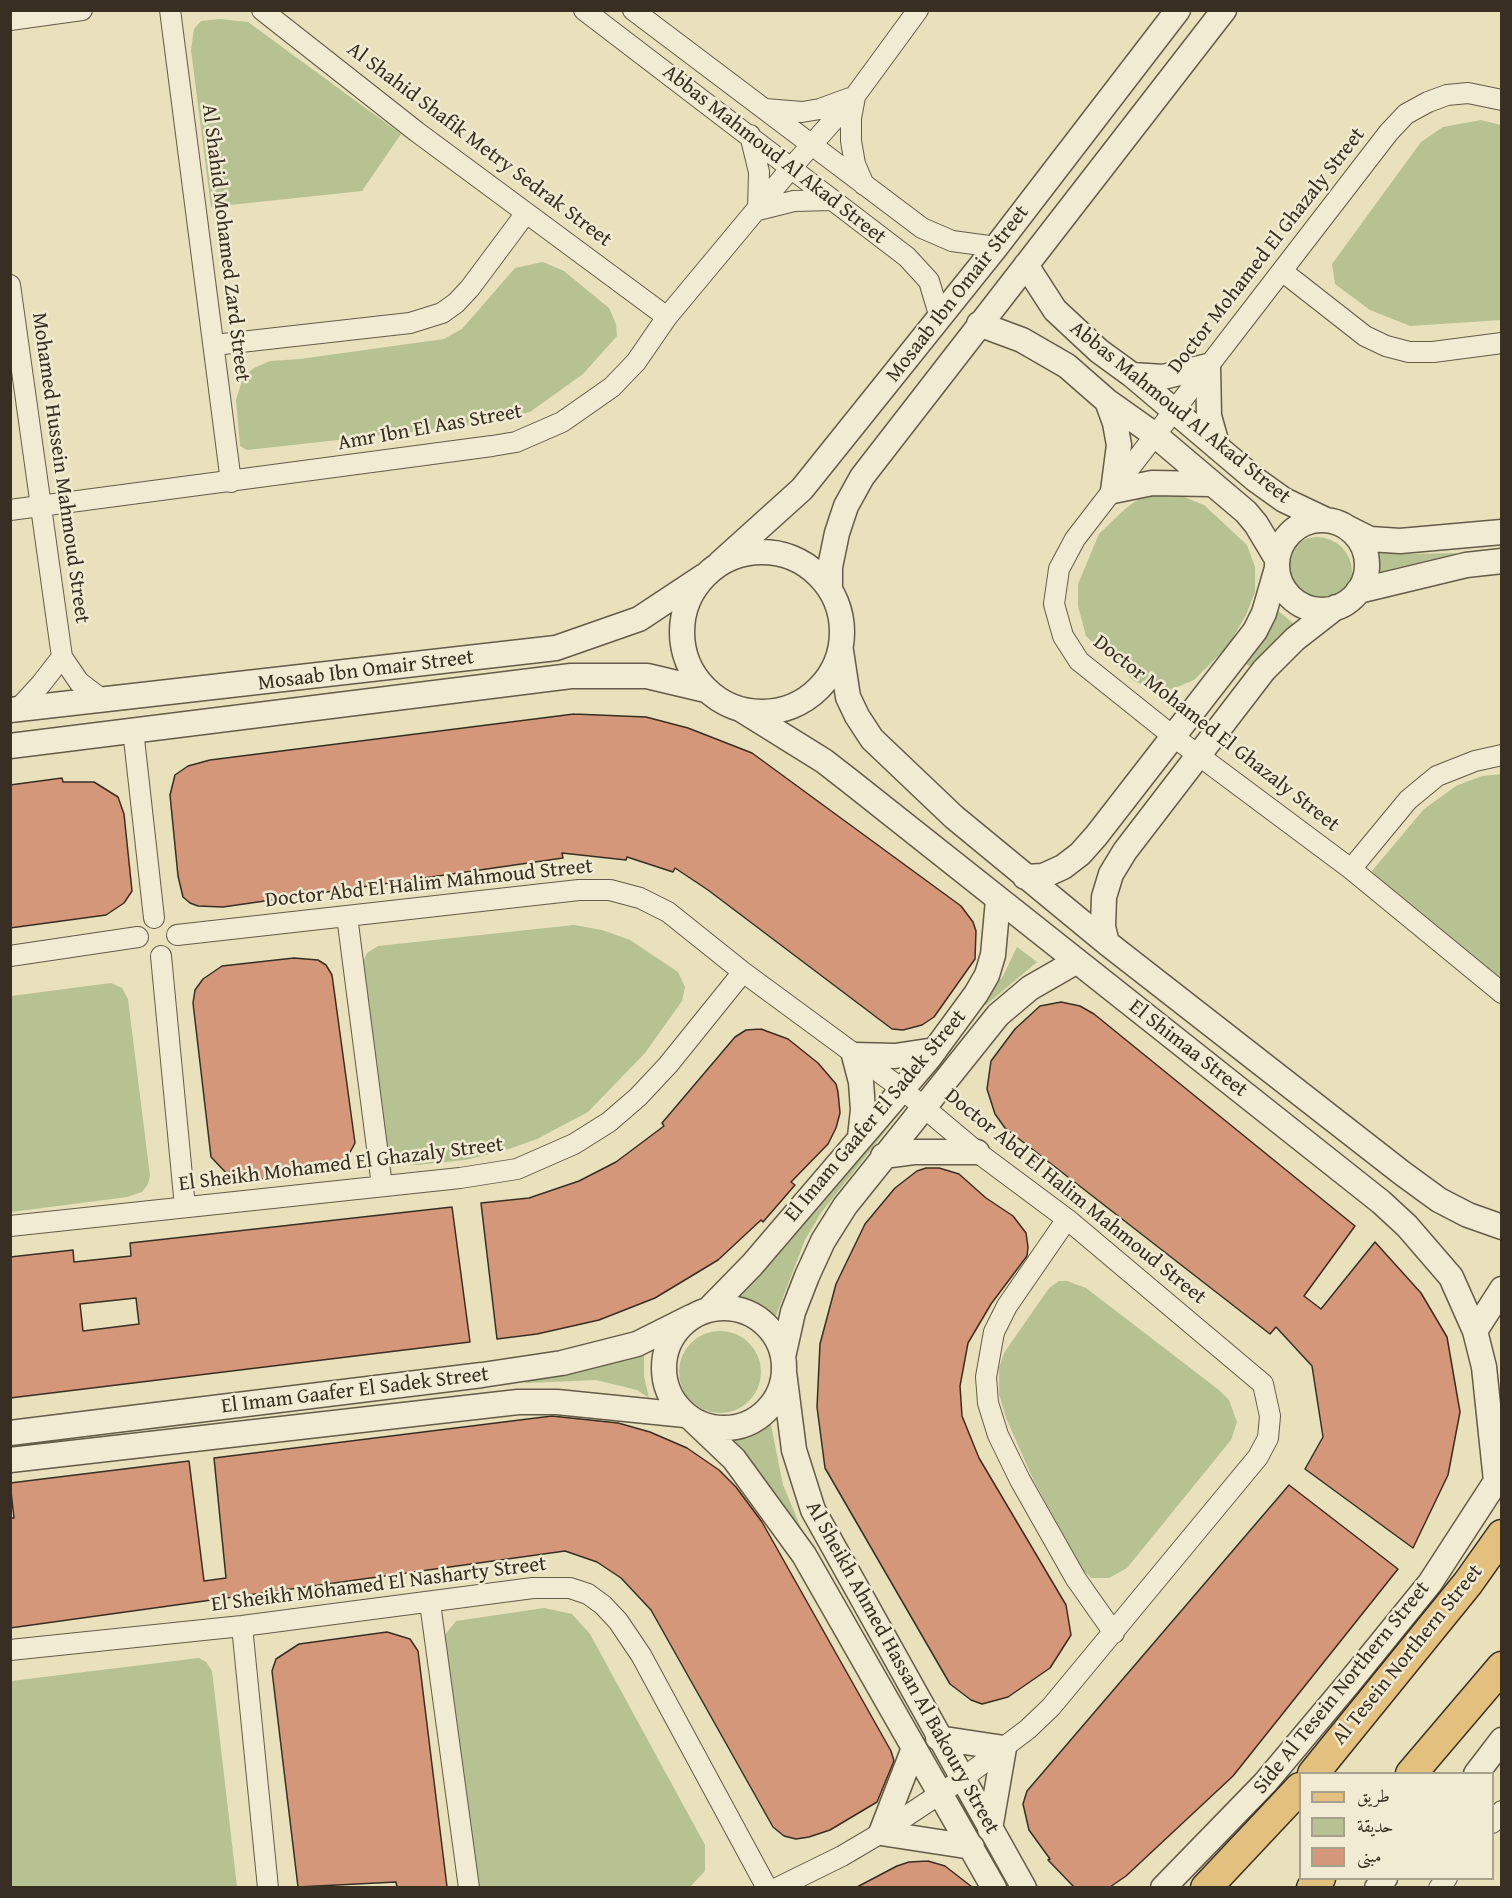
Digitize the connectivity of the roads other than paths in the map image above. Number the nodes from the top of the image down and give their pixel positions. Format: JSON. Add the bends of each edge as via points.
{"nodes":[{"id":1,"x":82,"y":10,"type":"edge"},
{"id":2,"x":170,"y":10,"type":"edge"},
{"id":3,"x":262,"y":10,"type":"edge"},
{"id":4,"x":584,"y":10,"type":"edge"},
{"id":5,"x":633,"y":10,"type":"edge"},
{"id":6,"x":918,"y":10,"type":"edge"},
{"id":7,"x":1178,"y":10,"type":"edge"},
{"id":8,"x":1224,"y":10,"type":"edge"},
{"id":9,"x":10,"y":20,"type":"edge"},
{"id":10,"x":855,"y":96,"type":"junction"},
{"id":11,"x":1502,"y":100,"type":"edge"},
{"id":12,"x":765,"y":109,"type":"junction"},
{"id":13,"x":750,"y":135,"type":"junction"},
{"id":14,"x":812,"y":144,"type":"junction"},
{"id":15,"x":791,"y":168,"type":"junction"},
{"id":16,"x":864,"y":185,"type":"junction"},
{"id":17,"x":832,"y":200,"type":"junction"},
{"id":18,"x":758,"y":210,"type":"junction"},
{"id":19,"x":526,"y":213,"type":"junction"},
{"id":20,"x":996,"y":247,"type":"junction"},
{"id":21,"x":1026,"y":265,"type":"junction"},
{"id":22,"x":1282,"y":271,"type":"junction"},
{"id":23,"x":10,"y":285,"type":"edge"},
{"id":24,"x":667,"y":316,"type":"junction"},
{"id":25,"x":940,"y":318,"type":"junction"},
{"id":26,"x":979,"y":324,"type":"junction"},
{"id":27,"x":1502,"y":344,"type":"edge"},
{"id":28,"x":214,"y":345,"type":"junction"},
{"id":29,"x":1208,"y":366,"type":"junction"},
{"id":30,"x":1132,"y":375,"type":"junction"},
{"id":31,"x":1107,"y":401,"type":"junction"},
{"id":32,"x":1174,"y":411,"type":"junction"},
{"id":33,"x":1155,"y":435,"type":"junction"},
{"id":34,"x":1218,"y":448,"type":"junction"},
{"id":35,"x":231,"y":482,"type":"junction"},
{"id":36,"x":1211,"y":484,"type":"junction"},
{"id":37,"x":1113,"y":491,"type":"junction"},
{"id":38,"x":41,"y":506,"type":"junction"},
{"id":39,"x":10,"y":510,"type":"edge"},
{"id":40,"x":1324,"y":519,"type":"junction"},
{"id":41,"x":1347,"y":528,"type":"junction"},
{"id":42,"x":1502,"y":532,"type":"edge"},
{"id":43,"x":1502,"y":561,"type":"edge"},
{"id":44,"x":1277,"y":563,"type":"junction"},
{"id":45,"x":712,"y":569,"type":"junction"},
{"id":46,"x":830,"y":589,"type":"junction"},
{"id":47,"x":1358,"y":591,"type":"junction"},
{"id":48,"x":1336,"y":607,"type":"junction"},
{"id":49,"x":841,"y":651,"type":"junction"},
{"id":50,"x":62,"y":657,"type":"junction"},
{"id":51,"x":706,"y":690,"type":"junction"},
{"id":52,"x":104,"y":701,"type":"junction"},
{"id":53,"x":14,"y":709,"type":"edge"},
{"id":54,"x":742,"y":710,"type":"junction"},
{"id":55,"x":133,"y":730,"type":"junction"},
{"id":56,"x":1174,"y":737,"type":"junction"},
{"id":57,"x":10,"y":746,"type":"edge"},
{"id":58,"x":1199,"y":755,"type":"junction"},
{"id":59,"x":1502,"y":756,"type":"edge"},
{"id":60,"x":1351,"y":868,"type":"junction"},
{"id":61,"x":1025,"y":878,"type":"junction"},
{"id":62,"x":998,"y":900,"type":"junction"},
{"id":63,"x":347,"y":916,"type":"junction"},
{"id":64,"x":154,"y":918,"type":"junction"},
{"id":65,"x":177,"y":935,"type":"junction"},
{"id":66,"x":138,"y":937,"type":"junction"},
{"id":67,"x":1107,"y":943,"type":"junction"},
{"id":68,"x":10,"y":956,"type":"edge"},
{"id":69,"x":161,"y":956,"type":"junction"},
{"id":70,"x":1077,"y":961,"type":"junction"},
{"id":71,"x":743,"y":972,"type":"junction"},
{"id":72,"x":1502,"y":993,"type":"edge"},
{"id":73,"x":935,"y":1050,"type":"junction"},
{"id":74,"x":854,"y":1055,"type":"junction"},
{"id":75,"x":902,"y":1089,"type":"junction"},
{"id":76,"x":924,"y":1107,"type":"junction"},
{"id":77,"x":860,"y":1137,"type":"junction"},
{"id":78,"x":977,"y":1152,"type":"junction"},
{"id":79,"x":883,"y":1156,"type":"junction"},
{"id":80,"x":1402,"y":1173,"type":"junction"},
{"id":81,"x":382,"y":1186,"type":"junction"},
{"id":82,"x":1382,"y":1202,"type":"junction"},
{"id":83,"x":185,"y":1207,"type":"junction"},
{"id":84,"x":1067,"y":1219,"type":"junction"},
{"id":85,"x":10,"y":1226,"type":"edge"},
{"id":86,"x":1502,"y":1227,"type":"edge"},
{"id":87,"x":1502,"y":1289,"type":"edge"},
{"id":88,"x":699,"y":1313,"type":"junction"},
{"id":89,"x":1475,"y":1331,"type":"junction"},
{"id":90,"x":784,"y":1364,"type":"junction"},
{"id":91,"x":690,"y":1418,"type":"junction"},
{"id":92,"x":10,"y":1433,"type":"edge"},
{"id":93,"x":10,"y":1460,"type":"edge"},
{"id":94,"x":1498,"y":1476,"type":"edge"},
{"id":95,"x":1502,"y":1535,"type":"edge"},
{"id":96,"x":430,"y":1603,"type":"junction"},
{"id":97,"x":242,"y":1626,"type":"junction"},
{"id":98,"x":1114,"y":1633,"type":"junction"},
{"id":99,"x":10,"y":1650,"type":"edge"},
{"id":100,"x":1502,"y":1667,"type":"edge"},
{"id":101,"x":938,"y":1738,"type":"junction"},
{"id":102,"x":1502,"y":1740,"type":"edge"},
{"id":103,"x":914,"y":1748,"type":"junction"},
{"id":104,"x":1004,"y":1748,"type":"junction"},
{"id":105,"x":1314,"y":1772,"type":"edge"},
{"id":106,"x":1412,"y":1772,"type":"edge"},
{"id":107,"x":1477,"y":1772,"type":"edge"},
{"id":108,"x":962,"y":1779,"type":"junction"},
{"id":109,"x":1299,"y":1789,"type":"edge"},
{"id":110,"x":939,"y":1794,"type":"junction"},
{"id":111,"x":990,"y":1829,"type":"junction"},
{"id":112,"x":880,"y":1833,"type":"junction"},
{"id":113,"x":972,"y":1847,"type":"junction"},
{"id":114,"x":268,"y":1887,"type":"edge"},
{"id":115,"x":469,"y":1887,"type":"edge"},
{"id":116,"x":767,"y":1887,"type":"edge"},
{"id":117,"x":777,"y":1887,"type":"edge"},
{"id":118,"x":994,"y":1887,"type":"edge"},
{"id":119,"x":1024,"y":1887,"type":"edge"},
{"id":120,"x":1163,"y":1887,"type":"edge"},
{"id":121,"x":1206,"y":1887,"type":"edge"}],
"edges":[{"from":1,"to":9,"type":"street"},
{"from":2,"to":28,"type":"street","name":"Al Shahid Mohamed Zard Street"},
{"from":3,"to":19,"type":"street","name":"Al Shahid Shafik Metry Sedrak Street"},
{"from":4,"to":13,"type":"street","name":"Abbas Mahmoud Al Akad Street"},
{"from":5,"to":12,"type":"street","name":"Abbas Mahmoud Al Akad Street"},
{"from":6,"to":10,"type":"street","name":"Amr Ibn El Aas Street"},
{"from":7,"to":20,"type":"street","name":"Mosaab Ibn Omair Street"},
{"from":8,"to":21,"type":"street","name":"Mosaab Ibn Omair Street"},
{"from":10,"to":12,"type":"street","via":[[839,104],[802,112]]},
{"from":10,"to":14,"type":"street","name":"Amr Ibn El Aas Street"},
{"from":10,"to":16,"type":"street","via":[[851,141]]},
{"from":11,"to":22,"type":"street","name":"Doctor Mohamed El Ghazaly Street","via":[[1468,93],[1448,95],[1406,114]]},
{"from":12,"to":14,"type":"street","name":"Abbas Mahmoud Al Akad Street"},
{"from":13,"to":15,"type":"street","name":"Abbas Mahmoud Al Akad Street"},
{"from":13,"to":18,"type":"street","via":[[759,172]]},
{"from":14,"to":15,"type":"street","name":"Amr Ibn El Aas Street"},
{"from":14,"to":16,"type":"street","name":"Abbas Mahmoud Al Akad Street"},
{"from":15,"to":17,"type":"street","name":"Abbas Mahmoud Al Akad Street"},
{"from":15,"to":18,"type":"street","name":"Amr Ibn El Aas Street"},
{"from":16,"to":20,"type":"street","name":"Abbas Mahmoud Al Akad Street","via":[[921,228],[967,244]]},
{"from":17,"to":18,"type":"street","via":[[794,201]]},
{"from":17,"to":25,"type":"street","name":"Abbas Mahmoud Al Akad Street","via":[[920,269],[932,287]]},
{"from":18,"to":24,"type":"street","name":"Amr Ibn El Aas Street"},
{"from":19,"to":24,"type":"street","name":"Al Shahid Shafik Metry Sedrak Street"},
{"from":19,"to":28,"type":"street","via":[[470,288],[442,313],[410,324]]},
{"from":20,"to":25,"type":"street","name":"Mosaab Ibn Omair Street"},
{"from":21,"to":26,"type":"street","name":"Mosaab Ibn Omair Street"},
{"from":21,"to":30,"type":"street","name":"Abbas Mahmoud Al Akad Street","via":[[1055,310],[1072,328]]},
{"from":22,"to":27,"type":"street","via":[[1365,336],[1386,346],[1409,352],[1433,352]]},
{"from":22,"to":29,"type":"street","name":"Doctor Mohamed El Ghazaly Street"},
{"from":23,"to":38,"type":"street","name":"Mohamed Hussein Mahmoud Street"},
{"from":24,"to":35,"type":"street","name":"Amr Ibn El Aas Street","via":[[636,362],[612,387],[587,407],[537,434],[492,446]]},
{"from":25,"to":45,"type":"street","name":"Mosaab Ibn Omair Street","via":[[802,489]]},
{"from":26,"to":31,"type":"street","name":"Abbas Mahmoud Al Akad Street","via":[[1044,352],[1067,366]]},
{"from":26,"to":46,"type":"street","name":"Mosaab Ibn Omair Street","via":[[862,477],[837,533]]},
{"from":28,"to":35,"type":"street","name":"Al Shahid Mohamed Zard Street"},
{"from":29,"to":30,"type":"street","via":[[1163,377]]},
{"from":29,"to":32,"type":"street","name":"Doctor Mohamed El Ghazaly Street"},
{"from":29,"to":34,"type":"street","via":[[1209,416]]},
{"from":30,"to":32,"type":"street","name":"Abbas Mahmoud Al Akad Street"},
{"from":31,"to":33,"type":"street","name":"Abbas Mahmoud Al Akad Street"},
{"from":31,"to":37,"type":"street","via":[[1119,445]]},
{"from":32,"to":33,"type":"street","name":"Doctor Mohamed El Ghazaly Street"},
{"from":32,"to":34,"type":"street","name":"Abbas Mahmoud Al Akad Street"},
{"from":33,"to":36,"type":"street","name":"Abbas Mahmoud Al Akad Street"},
{"from":33,"to":37,"type":"street","name":"Doctor Mohamed El Ghazaly Street"},
{"from":34,"to":40,"type":"street","name":"Abbas Mahmoud Al Akad Street","via":[[1284,500]]},
{"from":35,"to":38,"type":"street","name":"Amr Ibn El Aas Street"},
{"from":36,"to":37,"type":"street","via":[[1152,483]]},
{"from":36,"to":44,"type":"street","name":"Abbas Mahmoud Al Akad Street","via":[[1256,524]]},
{"from":37,"to":56,"type":"street","name":"Doctor Mohamed El Ghazaly Street","via":[[1075,539],[1059,569],[1054,604],[1063,636],[1079,661]]},
{"from":38,"to":39,"type":"street","name":"Amr Ibn El Aas Street"},
{"from":38,"to":50,"type":"street","name":"Mohamed Hussein Mahmoud Street"},
{"from":40,"to":41,"type":"street"},
{"from":40,"to":44,"type":"street","via":[[1296,528],[1284,541]]},
{"from":41,"to":42,"type":"street","via":[[1370,539],[1400,541]]},
{"from":41,"to":47,"type":"street","via":[[1366,557]]},
{"from":43,"to":47,"type":"street","via":[[1466,565]]},
{"from":44,"to":48,"type":"street","via":[[1282,586],[1293,599],[1318,609]]},
{"from":44,"to":56,"type":"street","via":[[1264,613],[1255,631]]},
{"from":45,"to":46,"type":"street","via":[[754,552],[789,556],[819,575]]},
{"from":45,"to":51,"type":"street","via":[[691,593],[681,633],[684,654]]},
{"from":45,"to":52,"type":"street","name":"Mosaab Ibn Omair Street","via":[[639,619],[556,648]]},
{"from":46,"to":49,"type":"street","via":[[843,630]]},
{"from":47,"to":48,"type":"street"},
{"from":48,"to":58,"type":"street","via":[[1279,654]]},
{"from":49,"to":54,"type":"street","via":[[820,688],[803,701],[774,711]]},
{"from":49,"to":61,"type":"street","name":"El Shimaa Street","via":[[848,697],[872,738]]},
{"from":50,"to":52,"type":"street","name":"Mohamed Hussein Mahmoud Street","via":[[79,682]]},
{"from":50,"to":53,"type":"street"},
{"from":51,"to":54,"type":"street"},
{"from":51,"to":55,"type":"street","name":"Mosaab Ibn Omair Street","via":[[647,676],[571,676]]},
{"from":52,"to":53,"type":"street","name":"Mosaab Ibn Omair Street"},
{"from":54,"to":62,"type":"street","name":"El Shimaa Street","via":[[824,761]]},
{"from":55,"to":57,"type":"street","name":"Mosaab Ibn Omair Street"},
{"from":55,"to":64,"type":"street"},
{"from":56,"to":58,"type":"street","name":"Doctor Mohamed El Ghazaly Street"},
{"from":56,"to":61,"type":"street","via":[[1080,854],[1043,876]]},
{"from":58,"to":60,"type":"street","name":"Doctor Mohamed El Ghazaly Street"},
{"from":58,"to":67,"type":"street","via":[[1111,874],[1104,897]]},
{"from":59,"to":60,"type":"street","via":[[1475,761],[1437,776],[1408,800]]},
{"from":60,"to":72,"type":"street","name":"Doctor Mohamed El Ghazaly Street"},
{"from":61,"to":67,"type":"street","name":"El Shimaa Street"},
{"from":62,"to":70,"type":"street","name":"El Shimaa Street"},
{"from":62,"to":73,"type":"street","name":"El Imam Gaafer El Sadek Street","via":[[993,955],[987,975]]},
{"from":63,"to":65,"type":"street","name":"Doctor Abd El Halim Mahmoud Street"},
{"from":63,"to":71,"type":"street","name":"Doctor Abd El Halim Mahmoud Street","via":[[538,894],[610,890],[640,898],[668,912]]},
{"from":63,"to":81,"type":"street"},
{"from":64,"to":65,"type":"street","via":[[169,922]]},
{"from":64,"to":66,"type":"street","via":[[143,924]]},
{"from":65,"to":69,"type":"street","via":[[170,952]]},
{"from":66,"to":68,"type":"street"},
{"from":66,"to":69,"type":"street","via":[[145,951]]},
{"from":67,"to":80,"type":"street","name":"El Shimaa Street"},
{"from":69,"to":83,"type":"street"},
{"from":70,"to":76,"type":"street","name":"El Imam Gaafer El Sadek Street","via":[[1030,988],[998,1015]]},
{"from":70,"to":82,"type":"street","name":"El Shimaa Street"},
{"from":71,"to":74,"type":"street","name":"Doctor Abd El Halim Mahmoud Street"},
{"from":71,"to":81,"type":"street","name":"El Sheikh Mohamed El Ghazaly Street","via":[[638,1097],[574,1144],[507,1171]]},
{"from":73,"to":74,"type":"street","via":[[895,1056]]},
{"from":73,"to":75,"type":"street","name":"El Imam Gaafer El Sadek Street"},
{"from":74,"to":75,"type":"street","name":"Doctor Abd El Halim Mahmoud Street"},
{"from":74,"to":77,"type":"street","via":[[861,1082]]},
{"from":75,"to":76,"type":"street","name":"Doctor Abd El Halim Mahmoud Street"},
{"from":75,"to":77,"type":"street","name":"El Imam Gaafer El Sadek Street"},
{"from":76,"to":78,"type":"street","name":"Doctor Abd El Halim Mahmoud Street"},
{"from":76,"to":79,"type":"street","name":"El Imam Gaafer El Sadek Street"},
{"from":77,"to":88,"type":"street","name":"El Imam Gaafer El Sadek Street","via":[[752,1265]]},
{"from":78,"to":79,"type":"street"},
{"from":78,"to":84,"type":"street","name":"Doctor Abd El Halim Mahmoud Street"},
{"from":79,"to":90,"type":"street","name":"El Imam Gaafer El Sadek Street","via":[[823,1241],[793,1312]]},
{"from":80,"to":82,"type":"street"},
{"from":80,"to":86,"type":"street","name":"El Shimaa Street","via":[[1439,1200]]},
{"from":81,"to":83,"type":"street","name":"El Sheikh Mohamed El Ghazaly Street"},
{"from":82,"to":89,"type":"street","name":"El Shimaa Street","via":[[1426,1246],[1450,1277]]},
{"from":83,"to":85,"type":"street","name":"El Sheikh Mohamed El Ghazaly Street"},
{"from":84,"to":98,"type":"street","via":[[1007,1306],[994,1332],[986,1377],[988,1403],[998,1435],[1020,1480],[1076,1579]]},
{"from":84,"to":98,"type":"street","name":"Doctor Abd El Halim Mahmoud Street","via":[[1249,1369],[1263,1383],[1268,1401],[1268,1438],[1258,1456]]},
{"from":87,"to":89,"type":"street"},
{"from":88,"to":90,"type":"street","via":[[728,1308],[756,1317],[776,1338]]},
{"from":88,"to":91,"type":"street","via":[[677,1330],[667,1346],[663,1365],[672,1401]]},
{"from":88,"to":92,"type":"street","name":"El Imam Gaafer El Sadek Street","via":[[637,1344],[553,1364]]},
{"from":89,"to":94,"type":"street","name":"El Shimaa Street","via":[[1484,1367]]},
{"from":90,"to":91,"type":"street","via":[[780,1391],[769,1409],[753,1421],[734,1428],[713,1428]]},
{"from":90,"to":101,"type":"street","name":"Al Sheikh Ahmed Hassan Al Bakoury Street","via":[[794,1450],[813,1510]]},
{"from":91,"to":93,"type":"street","name":"El Imam Gaafer El Sadek Street","via":[[557,1402],[518,1402]]},
{"from":91,"to":103,"type":"street","name":"Al Sheikh Ahmed Hassan Al Bakoury Street","via":[[734,1459],[780,1519]]},
{"from":94,"to":120,"type":"street","name":"Side Al Tesein Northern Street","via":[[1430,1583],[1348,1684],[1265,1783]]},
{"from":95,"to":105,"type":"main road","name":"Al Tesein Northern Street","via":[[1468,1583]]},
{"from":96,"to":97,"type":"street","name":"El Sheikh Mohamed El Nasharty Street"},
{"from":96,"to":115,"type":"street"},
{"from":96,"to":116,"type":"street","name":"El Sheikh Mohamed El Nasharty Street","via":[[553,1587],[588,1594],[603,1605],[641,1655]]},
{"from":97,"to":99,"type":"street","name":"El Sheikh Mohamed El Nasharty Street"},
{"from":97,"to":114,"type":"street"},
{"from":98,"to":104,"type":"street","name":"Doctor Abd El Halim Mahmoud Street","via":[[1051,1707]]},
{"from":100,"to":106,"type":"main road"},
{"from":101,"to":104,"type":"street"},
{"from":101,"to":108,"type":"street","name":"Al Sheikh Ahmed Hassan Al Bakoury Street"},
{"from":102,"to":107,"type":"street"},
{"from":103,"to":110,"type":"street","name":"Al Sheikh Ahmed Hassan Al Bakoury Street"},
{"from":103,"to":112,"type":"street"},
{"from":104,"to":108,"type":"street","name":"Doctor Abd El Halim Mahmoud Street"},
{"from":104,"to":111,"type":"street"},
{"from":108,"to":110,"type":"street","name":"Doctor Abd El Halim Mahmoud Street"},
{"from":108,"to":111,"type":"street","name":"Al Sheikh Ahmed Hassan Al Bakoury Street"},
{"from":109,"to":121,"type":"main road"},
{"from":110,"to":112,"type":"street","name":"Doctor Abd El Halim Mahmoud Street"},
{"from":110,"to":113,"type":"street","name":"Al Sheikh Ahmed Hassan Al Bakoury Street"},
{"from":111,"to":119,"type":"street","name":"Al Sheikh Ahmed Hassan Al Bakoury Street"},
{"from":112,"to":113,"type":"street"},
{"from":112,"to":117,"type":"street","name":"Doctor Abd El Halim Mahmoud Street"},
{"from":113,"to":118,"type":"street","name":"Al Sheikh Ahmed Hassan Al Bakoury Street"}]}
